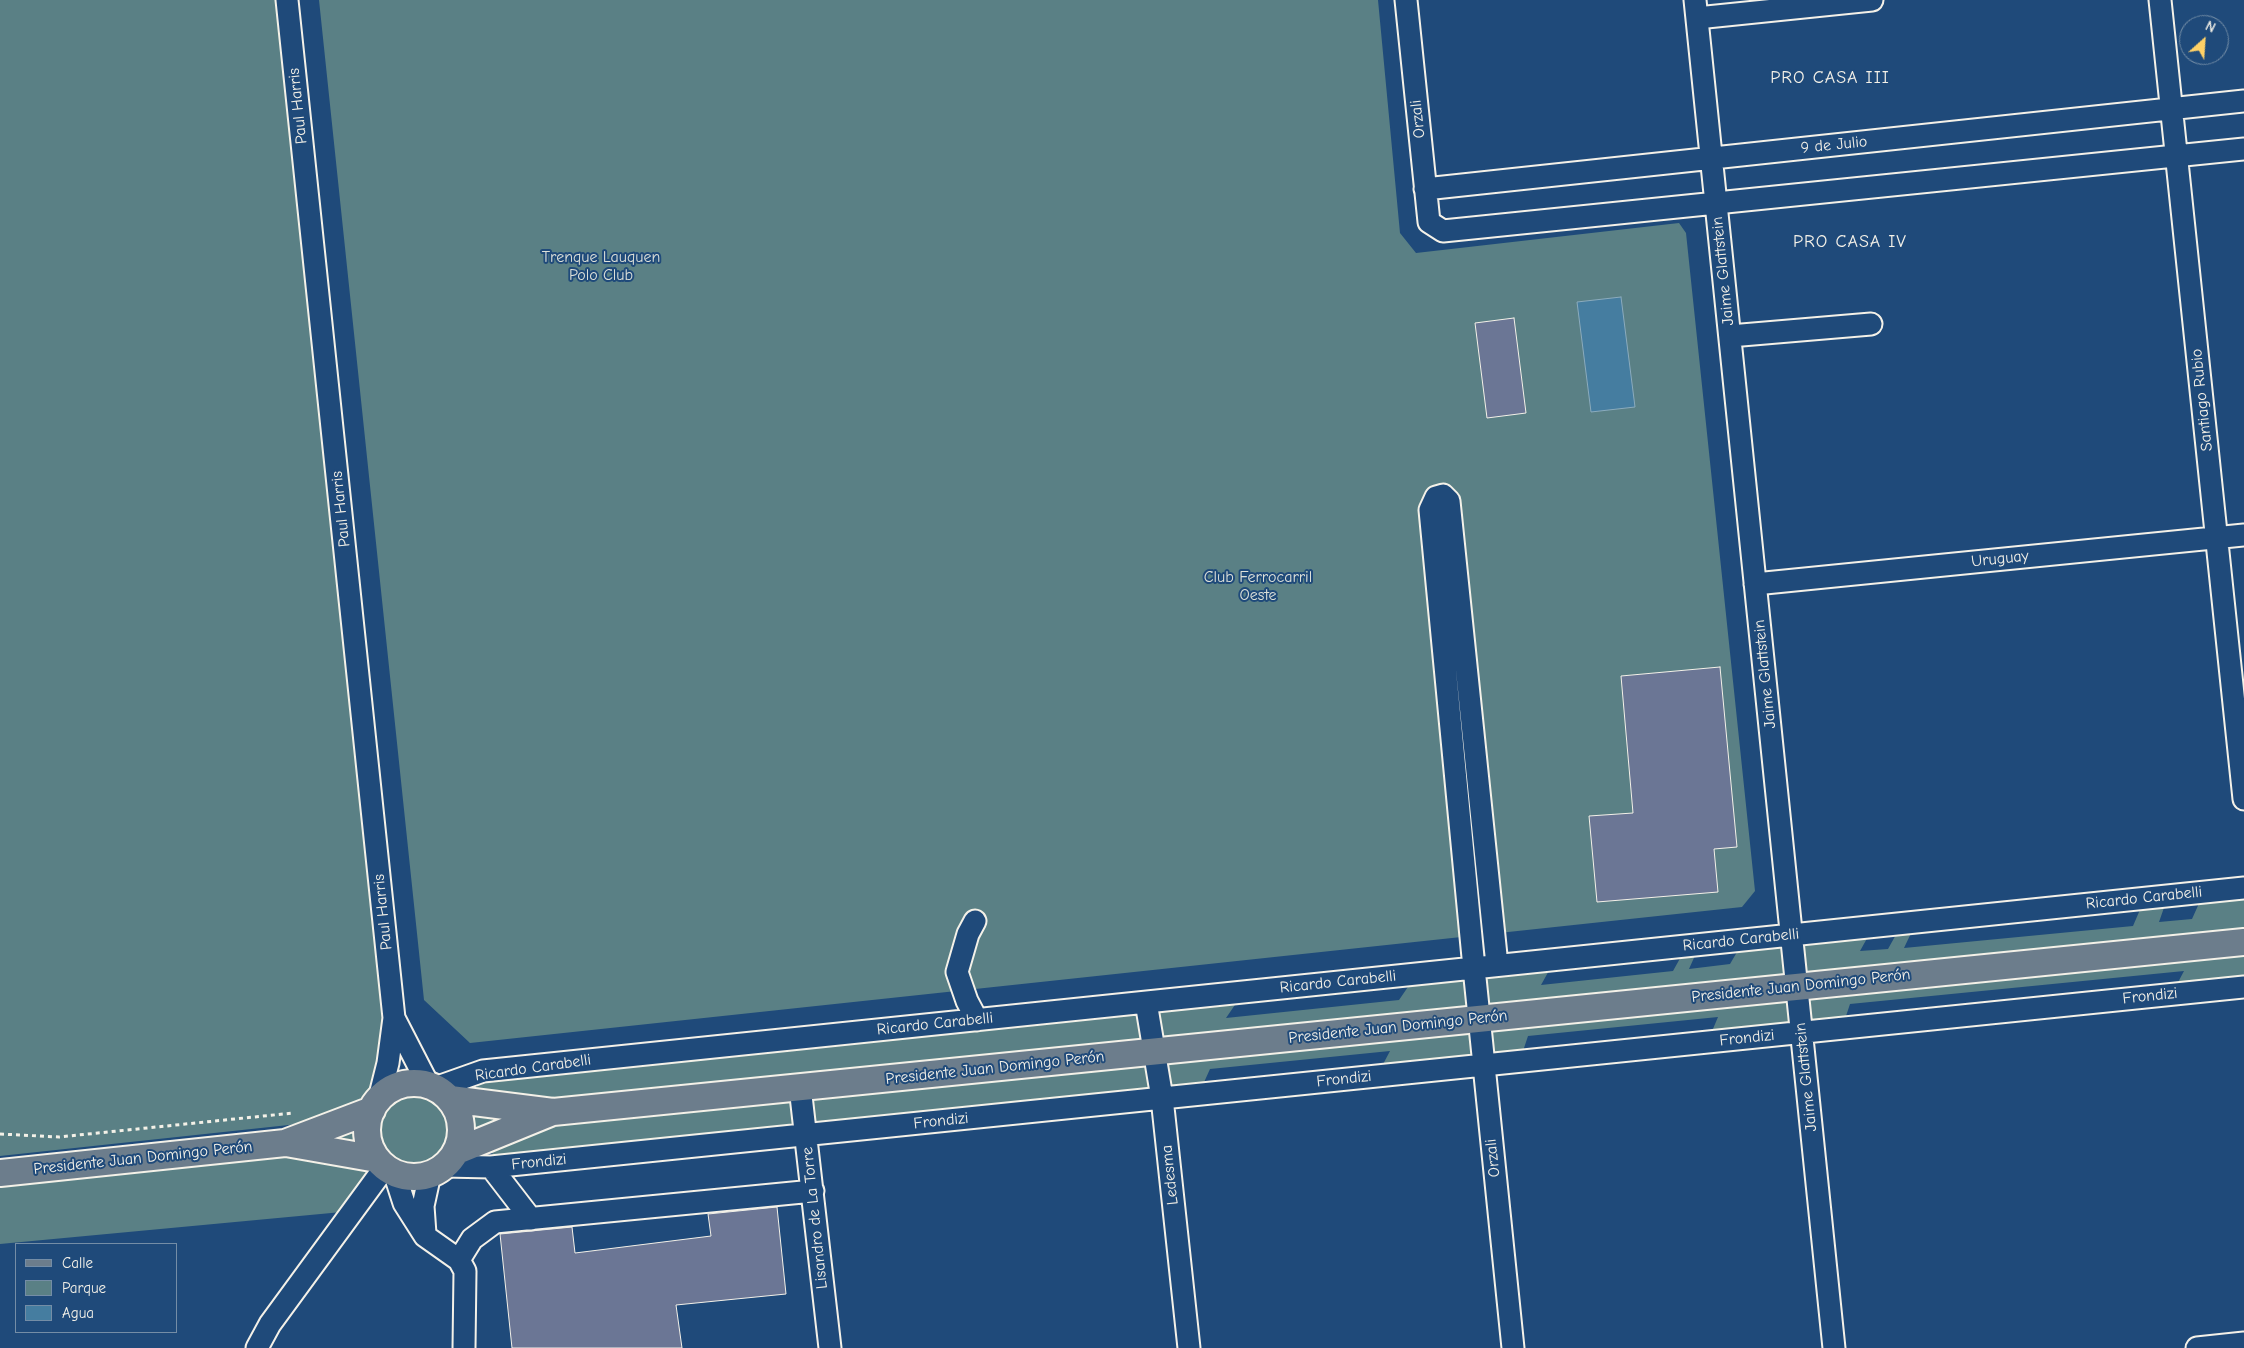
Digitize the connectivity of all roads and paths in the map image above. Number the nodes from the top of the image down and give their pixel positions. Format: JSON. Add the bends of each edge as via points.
{"nodes":[{"id":1,"x":287,"y":0,"type":"edge"},
{"id":2,"x":1406,"y":0,"type":"edge"},
{"id":3,"x":1872,"y":0,"type":"edge"},
{"id":4,"x":2160,"y":0,"type":"edge"},
{"id":5,"x":1696,"y":9,"type":"edge"},
{"id":6,"x":2244,"y":101,"type":"edge"},
{"id":7,"x":2172,"y":109,"type":"junction"},
{"id":8,"x":2244,"y":149,"type":"edge"},
{"id":9,"x":2177,"y":156,"type":"junction"},
{"id":10,"x":1711,"y":159,"type":"junction"},
{"id":11,"x":1425,"y":190,"type":"junction"},
{"id":12,"x":1716,"y":203,"type":"junction"},
{"id":13,"x":1871,"y":324,"type":"dead end"},
{"id":14,"x":1730,"y":336,"type":"junction"},
{"id":15,"x":2244,"y":535,"type":"edge"},
{"id":16,"x":2217,"y":538,"type":"junction"},
{"id":17,"x":1755,"y":584,"type":"junction"},
{"id":18,"x":2244,"y":799,"type":"edge"},
{"id":19,"x":2244,"y":888,"type":"edge"},
{"id":20,"x":975,"y":921,"type":"dead end"},
{"id":21,"x":1791,"y":935,"type":"junction"},
{"id":22,"x":2244,"y":942,"type":"edge"},
{"id":23,"x":1497,"y":966,"type":"junction"},
{"id":24,"x":1474,"y":968,"type":"junction"},
{"id":25,"x":1797,"y":987,"type":"junction"},
{"id":26,"x":2244,"y":987,"type":"edge"},
{"id":27,"x":1146,"y":1002,"type":"junction"},
{"id":28,"x":394,"y":1018,"type":"junction"},
{"id":29,"x":1479,"y":1019,"type":"junction"},
{"id":30,"x":977,"y":1020,"type":"junction"},
{"id":31,"x":1801,"y":1032,"type":"junction"},
{"id":32,"x":1154,"y":1052,"type":"junction"},
{"id":33,"x":1484,"y":1065,"type":"junction"},
{"id":34,"x":800,"y":1087,"type":"junction"},
{"id":35,"x":438,"y":1091,"type":"junction"},
{"id":36,"x":1162,"y":1098,"type":"junction"},
{"id":37,"x":375,"y":1104,"type":"junction"},
{"id":38,"x":553,"y":1112,"type":"junction"},
{"id":39,"x":295,"y":1113,"type":"dead end"},
{"id":40,"x":0,"y":1134,"type":"edge"},
{"id":41,"x":806,"y":1135,"type":"junction"},
{"id":42,"x":285,"y":1143,"type":"junction"},
{"id":43,"x":444,"y":1164,"type":"junction"},
{"id":44,"x":385,"y":1166,"type":"junction"},
{"id":45,"x":491,"y":1167,"type":"junction"},
{"id":46,"x":0,"y":1173,"type":"edge"},
{"id":47,"x":813,"y":1191,"type":"junction"},
{"id":48,"x":531,"y":1219,"type":"junction"},
{"id":49,"x":425,"y":1236,"type":"junction"},
{"id":50,"x":459,"y":1260,"type":"junction"},
{"id":51,"x":2244,"y":1343,"type":"edge"},
{"id":52,"x":257,"y":1348,"type":"edge"},
{"id":53,"x":464,"y":1348,"type":"edge"},
{"id":54,"x":830,"y":1348,"type":"edge"},
{"id":55,"x":1189,"y":1348,"type":"edge"},
{"id":56,"x":1513,"y":1348,"type":"edge"},
{"id":57,"x":1834,"y":1348,"type":"edge"},
{"id":58,"x":2197,"y":1348,"type":"edge"}],
"edges":[{"from":1,"to":28,"type":"street","name":"Paul Harris"},
{"from":2,"to":11,"type":"street","name":"Orzali"},
{"from":3,"to":5,"type":"street"},
{"from":4,"to":7,"type":"street","name":"Santiago Rubio"},
{"from":5,"to":10,"type":"street","name":"Jaime Glattstein"},
{"from":6,"to":7,"type":"street","name":"9 de Julio"},
{"from":7,"to":9,"type":"street","name":"Santiago Rubio"},
{"from":7,"to":10,"type":"street","name":"9 de Julio"},
{"from":8,"to":9,"type":"street"},
{"from":9,"to":12,"type":"street"},
{"from":9,"to":16,"type":"street","name":"Santiago Rubio"},
{"from":10,"to":11,"type":"street","name":"9 de Julio"},
{"from":10,"to":12,"type":"street","name":"Jaime Glattstein"},
{"from":11,"to":12,"type":"street","name":"Orzali","via":[[1429,222],[1443,231]]},
{"from":12,"to":14,"type":"street","name":"Jaime Glattstein"},
{"from":13,"to":14,"type":"street"},
{"from":14,"to":17,"type":"street","name":"Jaime Glattstein"},
{"from":15,"to":16,"type":"street","name":"Uruguay"},
{"from":16,"to":17,"type":"street","name":"Uruguay"},
{"from":16,"to":18,"type":"street","name":"Santiago Rubio"},
{"from":17,"to":21,"type":"street","name":"Jaime Glattstein"},
{"from":19,"to":21,"type":"street","name":"Ricardo Carabelli"},
{"from":20,"to":30,"type":"street","via":[[957,972]]},
{"from":21,"to":23,"type":"street","name":"Ricardo Carabelli"},
{"from":21,"to":25,"type":"street","name":"Jaime Glattstein"},
{"from":22,"to":25,"type":"main road","name":"Presidente Juan Domingo Perón"},
{"from":23,"to":24,"type":"street","name":"Ricardo Carabelli"},
{"from":23,"to":24,"type":"street","name":"Orzali","via":[[1450,501],[1443,495],[1436,497],[1430,510]]},
{"from":24,"to":27,"type":"street","name":"Ricardo Carabelli"},
{"from":24,"to":29,"type":"street","name":"Orzali"},
{"from":25,"to":29,"type":"main road","name":"Presidente Juan Domingo Perón"},
{"from":25,"to":31,"type":"street","name":"Jaime Glattstein"},
{"from":26,"to":31,"type":"street","name":"Frondizi"},
{"from":27,"to":30,"type":"street","name":"Ricardo Carabelli"},
{"from":27,"to":32,"type":"street","name":"Ledesma"},
{"from":28,"to":35,"type":"street","name":"Paul Harris"},
{"from":28,"to":37,"type":"street","name":"Paul Harris","via":[[388,1063]]},
{"from":29,"to":32,"type":"main road","name":"Presidente Juan Domingo Perón"},
{"from":29,"to":33,"type":"street","name":"Orzali"},
{"from":30,"to":35,"type":"street","name":"Ricardo Carabelli","via":[[483,1071]]},
{"from":31,"to":33,"type":"street","name":"Frondizi"},
{"from":31,"to":57,"type":"street","name":"Jaime Glattstein"},
{"from":32,"to":34,"type":"main road","name":"Presidente Juan Domingo Perón"},
{"from":32,"to":36,"type":"street","name":"Ledesma"},
{"from":33,"to":36,"type":"street","name":"Frondizi"},
{"from":33,"to":56,"type":"street","name":"Orzali"},
{"from":34,"to":38,"type":"main road","name":"Presidente Juan Domingo Perón"},
{"from":34,"to":41,"type":"street","name":"Lisandro de La Torre"},
{"from":35,"to":37,"type":"main road","via":[[416,1083],[402,1084],[389,1090]]},
{"from":35,"to":38,"type":"main road","name":"Presidente Juan Domingo Perón"},
{"from":35,"to":43,"type":"main road","via":[[457,1111],[461,1124],[461,1138]]},
{"from":36,"to":41,"type":"street","name":"Frondizi"},
{"from":36,"to":55,"type":"street","name":"Ledesma"},
{"from":37,"to":42,"type":"main road","name":"Presidente Juan Domingo Perón"},
{"from":37,"to":44,"type":"main road","via":[[367,1135],[370,1148]]},
{"from":38,"to":43,"type":"main road","name":"Presidente Juan Domingo Perón"},
{"from":39,"to":40,"type":"path","via":[[59,1137]]},
{"from":41,"to":45,"type":"street","name":"Frondizi"},
{"from":41,"to":47,"type":"street","name":"Lisandro de La Torre"},
{"from":42,"to":44,"type":"main road","name":"Presidente Juan Domingo Perón"},
{"from":42,"to":46,"type":"main road","name":"Presidente Juan Domingo Perón"},
{"from":43,"to":44,"type":"main road","via":[[418,1177]]},
{"from":43,"to":45,"type":"street","name":"Frondizi"},
{"from":43,"to":49,"type":"street","via":[[423,1206]]},
{"from":44,"to":49,"type":"street"},
{"from":44,"to":52,"type":"street","via":[[270,1324]]},
{"from":45,"to":48,"type":"street"},
{"from":47,"to":48,"type":"street"},
{"from":47,"to":54,"type":"street","name":"Lisandro de La Torre"},
{"from":48,"to":50,"type":"street","via":[[495,1222],[472,1239]]},
{"from":49,"to":50,"type":"street"},
{"from":50,"to":53,"type":"street","via":[[466,1271]]},
{"from":51,"to":58,"type":"street"}]}
